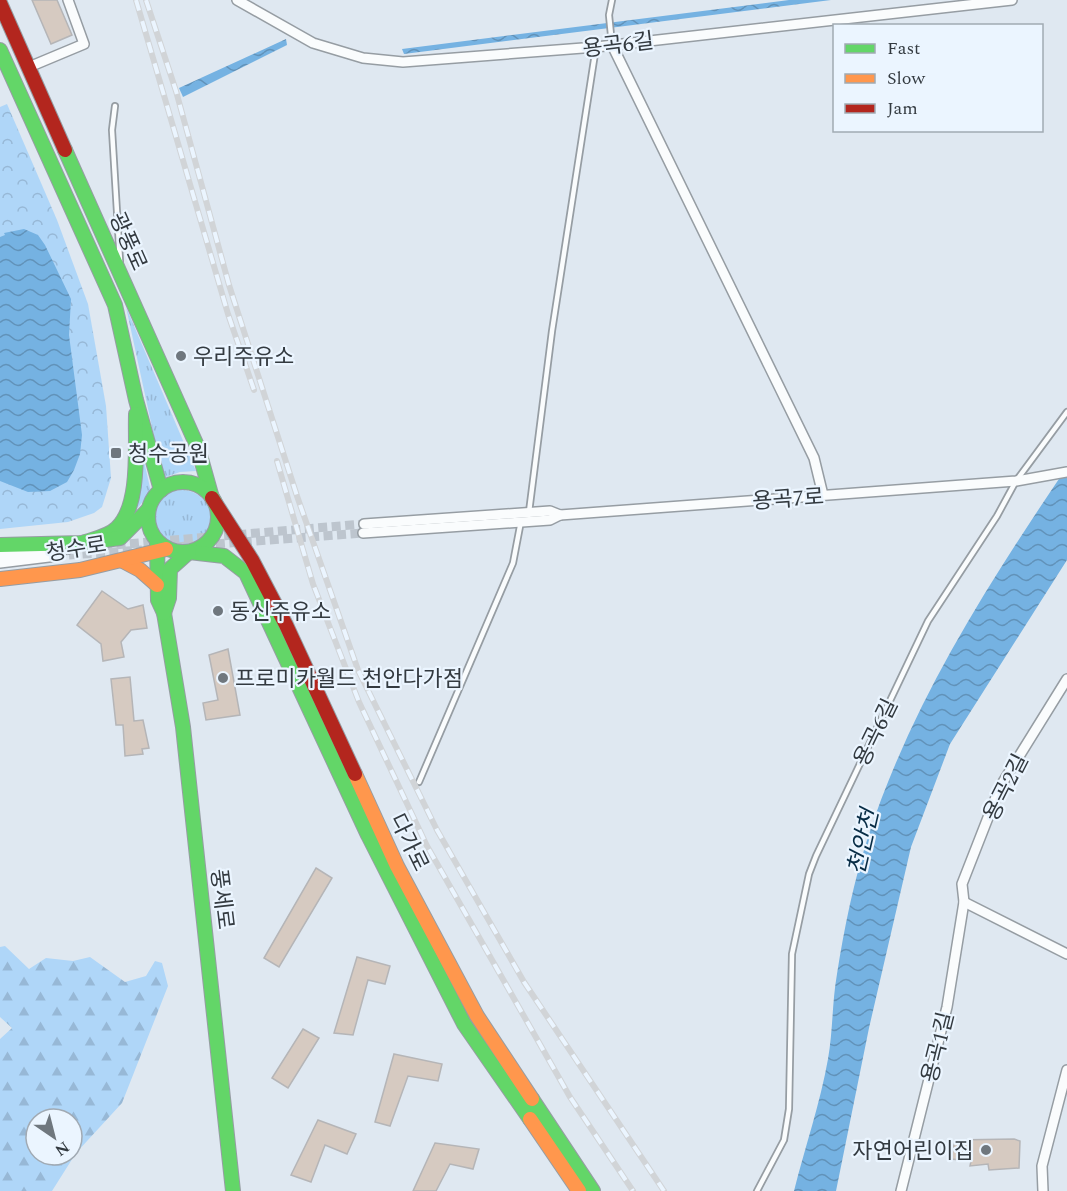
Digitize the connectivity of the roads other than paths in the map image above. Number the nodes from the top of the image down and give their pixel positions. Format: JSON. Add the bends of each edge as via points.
{"nodes":[{"id":1,"x":68,"y":0,"type":"edge"},
{"id":2,"x":237,"y":0,"type":"edge"},
{"id":3,"x":612,"y":0,"type":"edge"},
{"id":4,"x":1012,"y":0,"type":"edge"},
{"id":5,"x":0,"y":3,"type":"edge"},
{"id":6,"x":612,"y":41,"type":"junction"},
{"id":7,"x":596,"y":47,"type":"junction"},
{"id":8,"x":0,"y":50,"type":"edge"},
{"id":9,"x":28,"y":67,"type":"junction"},
{"id":10,"x":115,"y":106,"type":"dead end"},
{"id":11,"x":121,"y":273,"type":"junction"},
{"id":12,"x":136,"y":400,"type":"junction"},
{"id":13,"x":1067,"y":412,"type":"edge"},
{"id":14,"x":198,"y":448,"type":"junction"},
{"id":15,"x":1067,"y":472,"type":"edge"},
{"id":16,"x":1016,"y":481,"type":"junction"},
{"id":17,"x":161,"y":490,"type":"junction"},
{"id":18,"x":822,"y":495,"type":"junction"},
{"id":19,"x":212,"y":499,"type":"junction"},
{"id":20,"x":148,"y":510,"type":"junction"},
{"id":21,"x":529,"y":512,"type":"junction"},
{"id":22,"x":560,"y":515,"type":"junction"},
{"id":23,"x":521,"y":521,"type":"junction"},
{"id":24,"x":0,"y":545,"type":"edge"},
{"id":25,"x":160,"y":548,"type":"junction"},
{"id":26,"x":74,"y":549,"type":"junction"},
{"id":27,"x":189,"y":552,"type":"junction"},
{"id":28,"x":0,"y":555,"type":"edge"},
{"id":29,"x":252,"y":560,"type":"junction"},
{"id":30,"x":123,"y":561,"type":"junction"},
{"id":31,"x":0,"y":563,"type":"edge"},
{"id":32,"x":80,"y":570,"type":"junction"},
{"id":33,"x":0,"y":579,"type":"edge"},
{"id":34,"x":157,"y":585,"type":"junction"},
{"id":35,"x":164,"y":613,"type":"junction"},
{"id":36,"x":1067,"y":679,"type":"edge"},
{"id":37,"x":419,"y":782,"type":"dead end"},
{"id":38,"x":964,"y":902,"type":"junction"},
{"id":39,"x":1067,"y":954,"type":"edge"},
{"id":40,"x":1067,"y":1070,"type":"edge"},
{"id":41,"x":233,"y":1191,"type":"edge"},
{"id":42,"x":579,"y":1191,"type":"edge"},
{"id":43,"x":593,"y":1191,"type":"edge"},
{"id":44,"x":757,"y":1191,"type":"edge"},
{"id":45,"x":901,"y":1191,"type":"edge"},
{"id":46,"x":1043,"y":1191,"type":"edge"}],
"edges":[{"from":1,"to":9,"type":"street","via":[[84,44]]},
{"from":2,"to":7,"type":"street","name":"용곡6길","via":[[313,43],[363,58],[403,62]]},
{"from":3,"to":6,"type":"lane"},
{"from":4,"to":6,"type":"street","name":"용곡6길"},
{"from":5,"to":9,"type":"street","name":"광풍로"},
{"from":6,"to":7,"type":"street","name":"용곡6길"},
{"from":6,"to":18,"type":"street","via":[[814,458]]},
{"from":7,"to":21,"type":"lane","via":[[552,331]]},
{"from":8,"to":12,"type":"street","name":"광풍로","via":[[115,305]]},
{"from":9,"to":11,"type":"street","name":"광풍로"},
{"from":10,"to":11,"type":"lane","via":[[112,130]]},
{"from":11,"to":14,"type":"street","name":"광풍로"},
{"from":12,"to":17,"type":"street","name":"광풍로"},
{"from":12,"to":26,"type":"street","via":[[131,507],[110,534]]},
{"from":13,"to":16,"type":"lane","name":"용곡6길"},
{"from":14,"to":19,"type":"street","name":"광풍로"},
{"from":14,"to":29,"type":"street"},
{"from":15,"to":16,"type":"street","name":"용곡7로"},
{"from":16,"to":18,"type":"street","name":"용곡7로"},
{"from":16,"to":44,"type":"lane","name":"용곡6길","via":[[928,621],[809,874],[792,954],[789,1109],[784,1140]]},
{"from":17,"to":19,"type":"street","via":[[171,484],[194,484]]},
{"from":17,"to":20,"type":"street"},
{"from":18,"to":22,"type":"street","name":"용곡7로"},
{"from":19,"to":27,"type":"street","via":[[217,509],[215,532]]},
{"from":19,"to":29,"type":"street","name":"다가로"},
{"from":20,"to":25,"type":"street","via":[[151,533]]},
{"from":20,"to":26,"type":"street","via":[[120,538]]},
{"from":21,"to":22,"type":"street","name":"용곡7로","via":[[550,511]]},
{"from":21,"to":23,"type":"street","name":"용곡7로","via":[[364,529]]},
{"from":22,"to":23,"type":"street","name":"용곡7로"},
{"from":23,"to":37,"type":"lane","via":[[513,563]]},
{"from":24,"to":26,"type":"street","name":"청수로"},
{"from":25,"to":27,"type":"street"},
{"from":25,"to":30,"type":"street","name":"청수로"},
{"from":25,"to":34,"type":"street","name":"풍세로"},
{"from":26,"to":28,"type":"street"},
{"from":26,"to":31,"type":"street"},
{"from":26,"to":32,"type":"street","via":[[91,546],[94,558]]},
{"from":27,"to":35,"type":"street","name":"풍세로","via":[[170,569]]},
{"from":27,"to":42,"type":"street","name":"다가로","via":[[224,556],[246,573],[368,835],[464,1024]]},
{"from":29,"to":43,"type":"street","name":"다가로","via":[[397,866],[477,1016]]},
{"from":30,"to":32,"type":"street","name":"청수로"},
{"from":30,"to":34,"type":"street"},
{"from":32,"to":33,"type":"street","name":"청수로"},
{"from":34,"to":35,"type":"street","name":"풍세로"},
{"from":35,"to":41,"type":"street","name":"풍세로","via":[[183,727]]},
{"from":36,"to":38,"type":"street","name":"용곡2길","via":[[1000,788],[962,884]]},
{"from":38,"to":39,"type":"street"},
{"from":38,"to":45,"type":"street","name":"용곡1길","via":[[947,1007]]},
{"from":40,"to":46,"type":"street","via":[[1042,1166]]}]}
